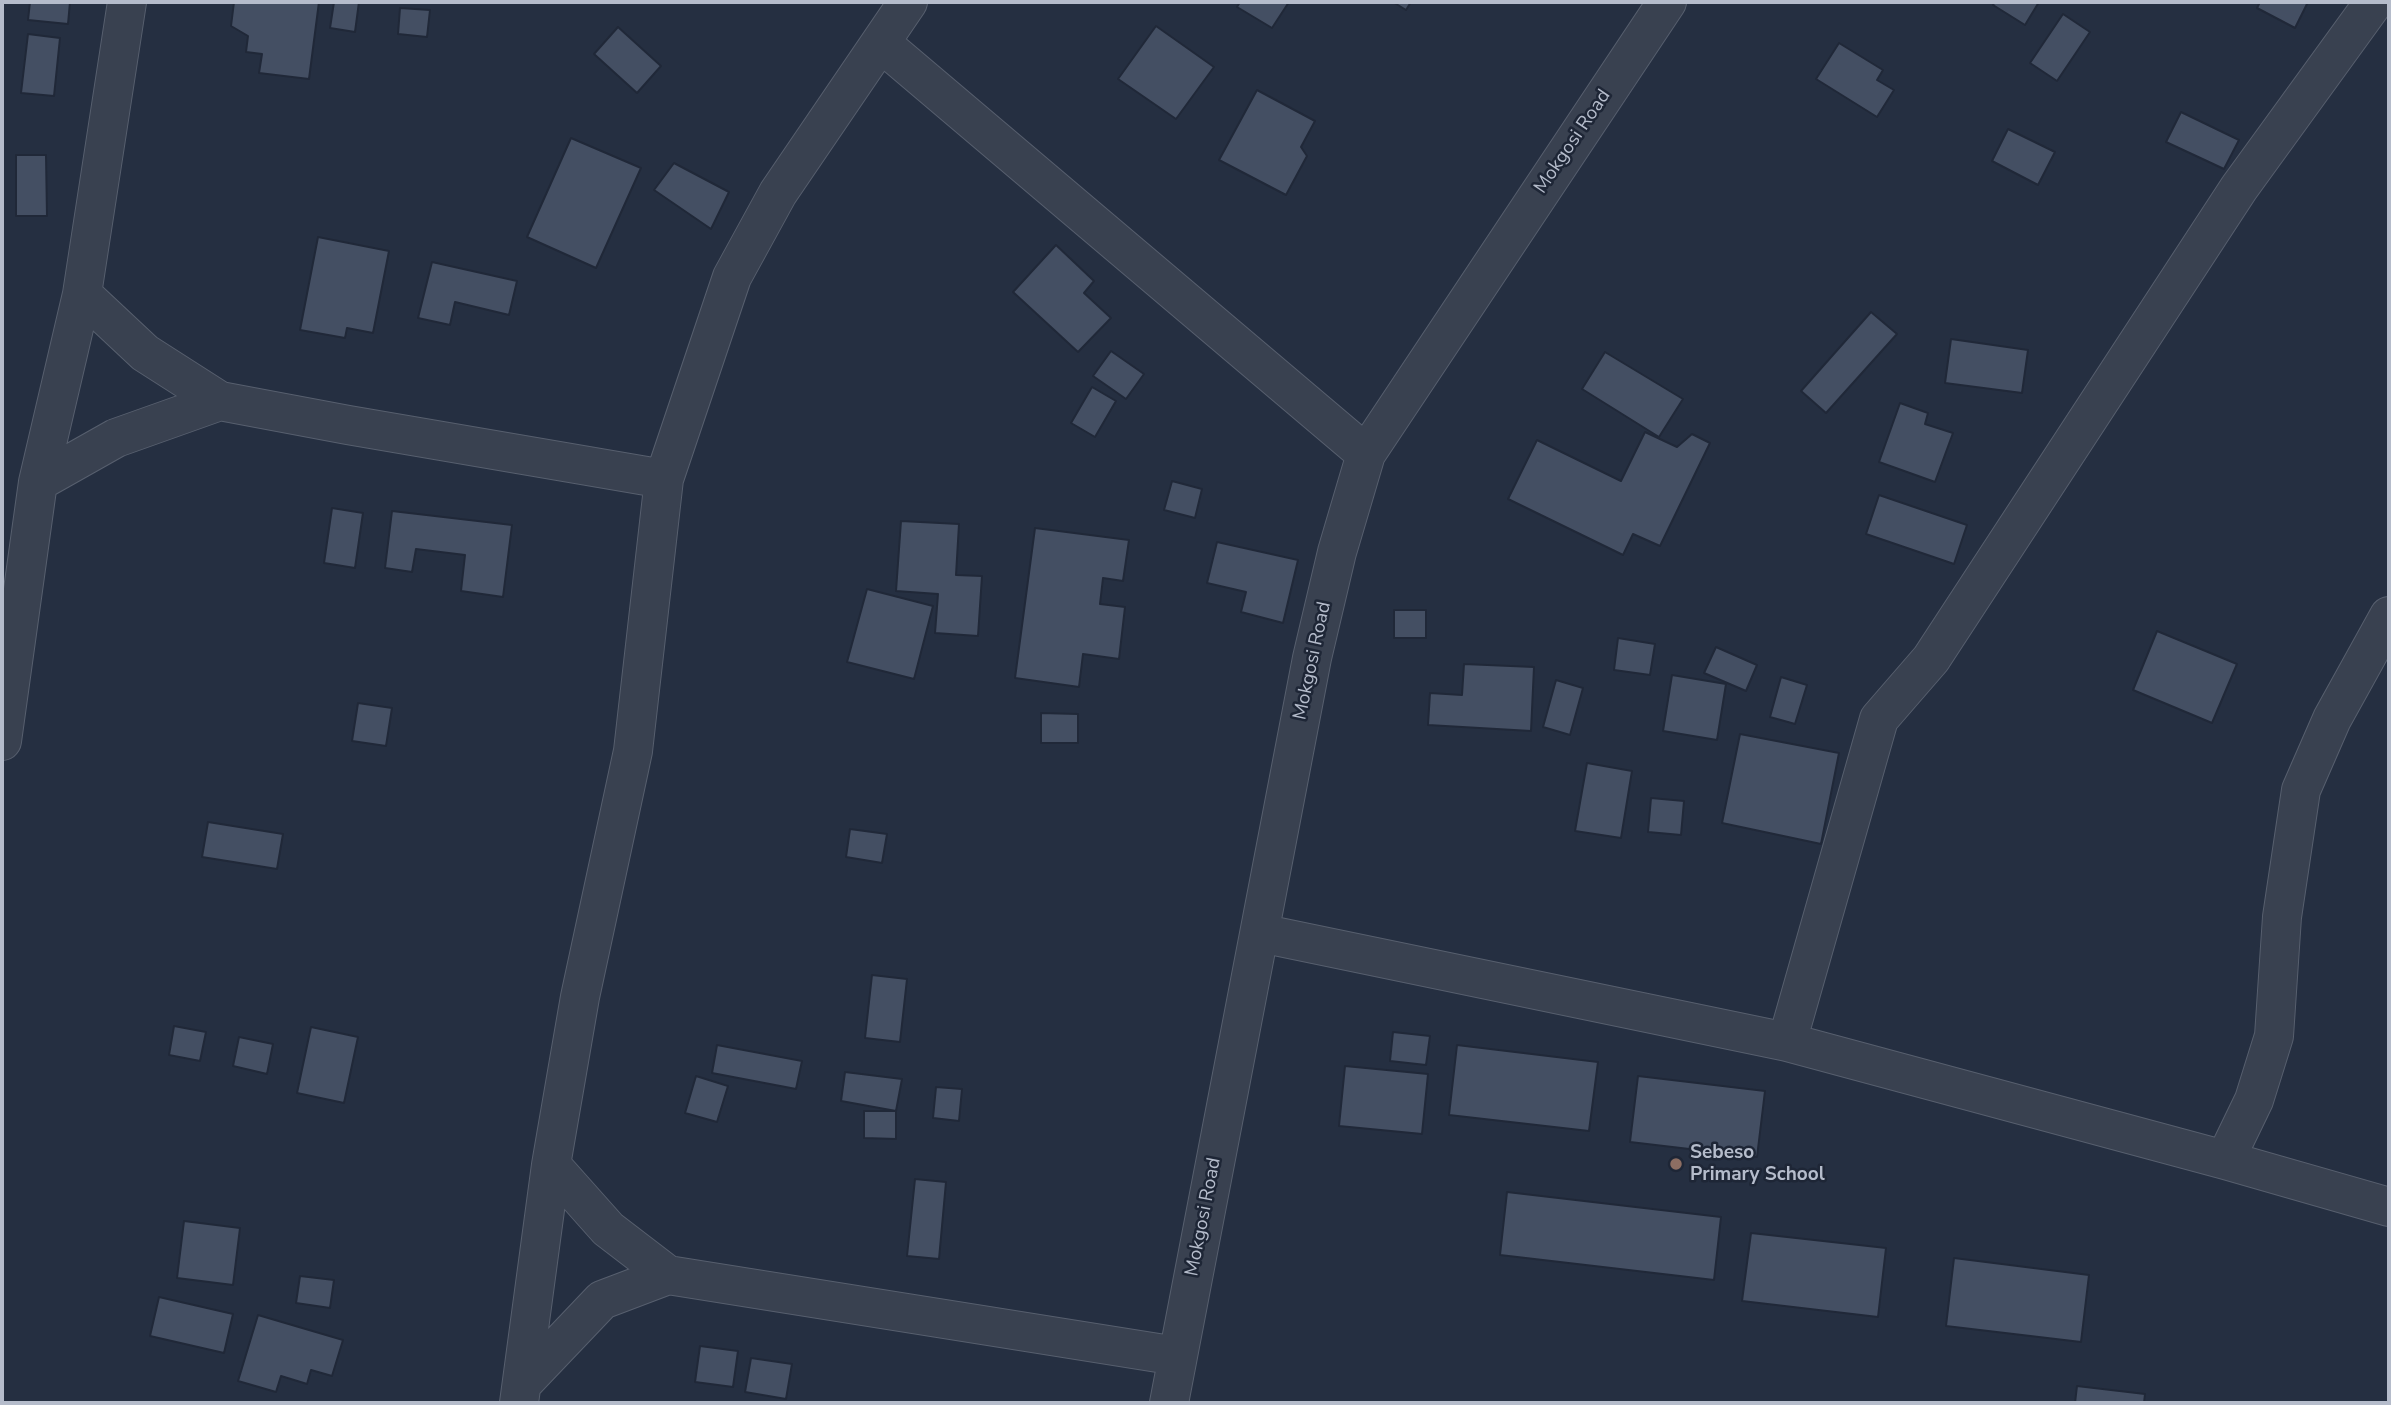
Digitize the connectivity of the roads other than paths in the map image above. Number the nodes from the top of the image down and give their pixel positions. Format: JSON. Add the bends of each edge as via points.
{"nodes":[{"id":1,"x":127,"y":2,"type":"edge"},
{"id":2,"x":908,"y":2,"type":"edge"},
{"id":3,"x":1667,"y":2,"type":"edge"},
{"id":4,"x":2374,"y":2,"type":"edge"},
{"id":5,"x":881,"y":43,"type":"junction"},
{"id":6,"x":82,"y":294,"type":"junction"},
{"id":7,"x":220,"y":401,"type":"junction"},
{"id":8,"x":1366,"y":454,"type":"junction"},
{"id":9,"x":664,"y":479,"type":"junction"},
{"id":10,"x":38,"y":482,"type":"junction"},
{"id":11,"x":2389,"y":617,"type":"edge"},
{"id":12,"x":2,"y":741,"type":"edge"},
{"id":13,"x":1260,"y":933,"type":"junction"},
{"id":14,"x":1787,"y":1042,"type":"junction"},
{"id":15,"x":2224,"y":1160,"type":"junction"},
{"id":16,"x":551,"y":1165,"type":"junction"},
{"id":17,"x":2389,"y":1207,"type":"edge"},
{"id":18,"x":668,"y":1275,"type":"junction"},
{"id":19,"x":1177,"y":1356,"type":"junction"},
{"id":20,"x":520,"y":1394,"type":"edge"},
{"id":21,"x":1169,"y":1403,"type":"edge"}],
"edges":[{"from":1,"to":6,"type":"street"},
{"from":2,"to":5,"type":"street"},
{"from":3,"to":8,"type":"street","name":"Mokgosi Road"},
{"from":4,"to":14,"type":"street","via":[[2239,188],[1931,659],[1879,719]]},
{"from":5,"to":8,"type":"street"},
{"from":5,"to":9,"type":"street","via":[[778,193],[732,277]]},
{"from":6,"to":7,"type":"street","via":[[145,353]]},
{"from":6,"to":10,"type":"street"},
{"from":7,"to":9,"type":"street"},
{"from":7,"to":10,"type":"street","via":[[116,438]]},
{"from":8,"to":13,"type":"street","name":"Mokgosi Road","via":[[1312,658]]},
{"from":9,"to":16,"type":"street","via":[[633,751],[580,997]]},
{"from":10,"to":12,"type":"street"},
{"from":11,"to":15,"type":"street","via":[[2332,719],[2301,790],[2282,917],[2274,1036],[2254,1100]]},
{"from":13,"to":14,"type":"street"},
{"from":13,"to":19,"type":"street","name":"Mokgosi Road"},
{"from":14,"to":15,"type":"street"},
{"from":15,"to":17,"type":"street"},
{"from":16,"to":18,"type":"street","via":[[608,1229]]},
{"from":16,"to":20,"type":"street"},
{"from":18,"to":19,"type":"street"},
{"from":18,"to":20,"type":"street","via":[[602,1300]]},
{"from":19,"to":21,"type":"street","name":"Mokgosi Road"}]}
